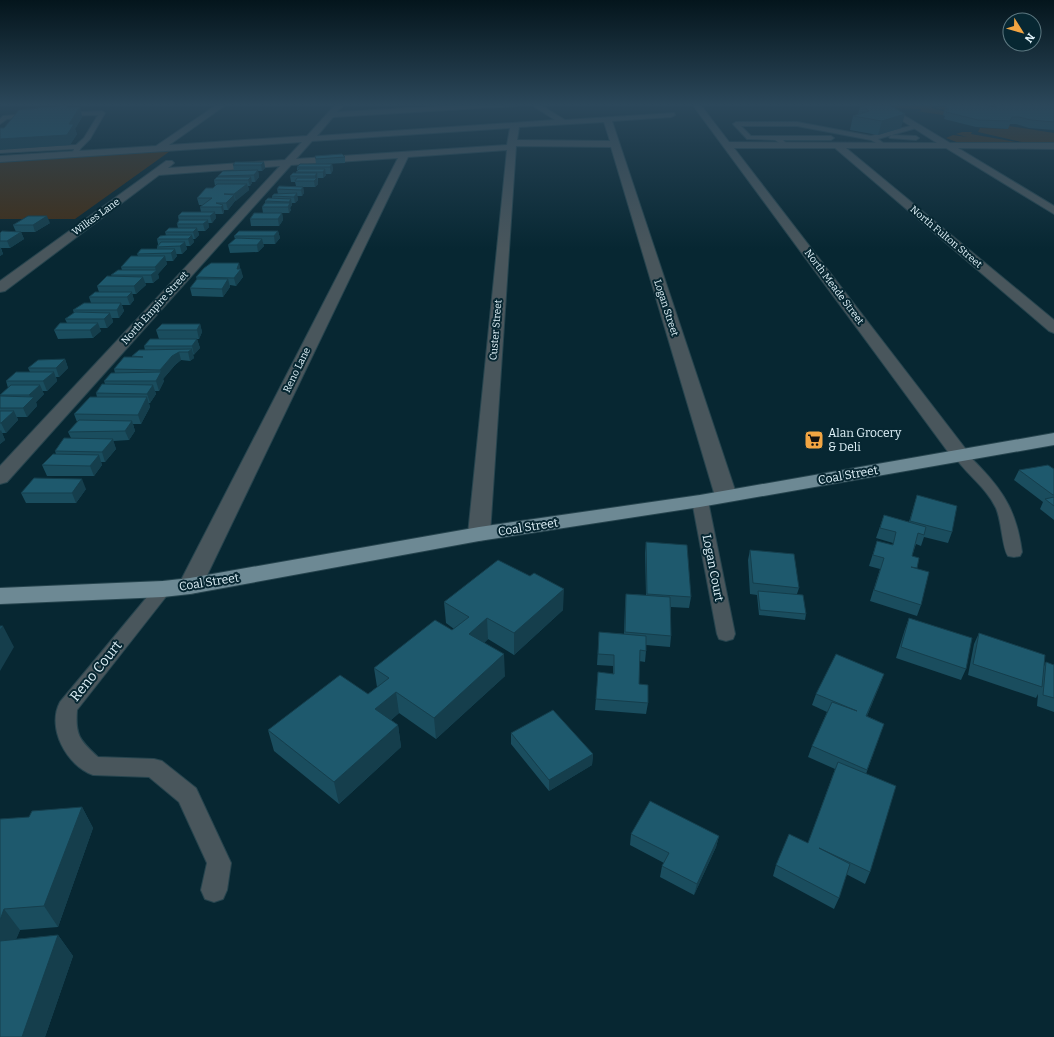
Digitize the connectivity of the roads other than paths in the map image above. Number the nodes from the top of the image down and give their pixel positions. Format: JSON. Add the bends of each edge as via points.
{"nodes":[{"id":1,"x":56,"y":152,"type":"edge"},
{"id":2,"x":183,"y":152,"type":"edge"},
{"id":3,"x":297,"y":152,"type":"edge"},
{"id":4,"x":424,"y":152,"type":"edge"},
{"id":5,"x":511,"y":152,"type":"edge"},
{"id":6,"x":617,"y":152,"type":"edge"},
{"id":7,"x":733,"y":152,"type":"edge"},
{"id":8,"x":847,"y":152,"type":"edge"},
{"id":9,"x":959,"y":152,"type":"edge"},
{"id":10,"x":405,"y":154,"type":"junction"},
{"id":11,"x":0,"y":159,"type":"edge"},
{"id":12,"x":288,"y":163,"type":"junction"},
{"id":13,"x":156,"y":172,"type":"junction"},
{"id":14,"x":1054,"y":210,"type":"edge"},
{"id":15,"x":0,"y":288,"type":"edge"},
{"id":16,"x":1054,"y":328,"type":"edge"},
{"id":17,"x":1054,"y":439,"type":"edge"},
{"id":18,"x":961,"y":456,"type":"junction"},
{"id":19,"x":0,"y":478,"type":"edge"},
{"id":20,"x":726,"y":496,"type":"junction"},
{"id":21,"x":700,"y":501,"type":"junction"},
{"id":22,"x":479,"y":534,"type":"junction"},
{"id":23,"x":1014,"y":552,"type":"dead end"},
{"id":24,"x":190,"y":586,"type":"junction"},
{"id":25,"x":163,"y":589,"type":"junction"},
{"id":26,"x":0,"y":596,"type":"edge"},
{"id":27,"x":726,"y":634,"type":"dead end"},
{"id":28,"x":214,"y":890,"type":"dead end"}],
"edges":[{"from":1,"to":11,"type":"street"},
{"from":2,"to":13,"type":"street","name":"Wilkes Lane"},
{"from":3,"to":12,"type":"street","name":"North Empire Street"},
{"from":4,"to":10,"type":"street"},
{"from":5,"to":22,"type":"street","name":"Custer Street"},
{"from":6,"to":20,"type":"street","name":"Logan Street"},
{"from":7,"to":18,"type":"street","name":"North Meade Street"},
{"from":8,"to":16,"type":"street","name":"North Fulton Street"},
{"from":9,"to":14,"type":"street"},
{"from":10,"to":12,"type":"street"},
{"from":10,"to":24,"type":"street","name":"Reno Lane"},
{"from":12,"to":13,"type":"street"},
{"from":12,"to":19,"type":"street","name":"North Empire Street"},
{"from":13,"to":15,"type":"street","name":"Wilkes Lane"},
{"from":17,"to":18,"type":"main road","name":"Coal Street"},
{"from":18,"to":20,"type":"main road","name":"Coal Street"},
{"from":18,"to":23,"type":"lane","via":[[992,487],[1005,510],[1012,531]]},
{"from":20,"to":21,"type":"main road","name":"Coal Street"},
{"from":21,"to":22,"type":"main road","name":"Coal Street"},
{"from":21,"to":27,"type":"lane","name":"Logan Court"},
{"from":22,"to":24,"type":"main road","name":"Coal Street"},
{"from":24,"to":25,"type":"main road","name":"Coal Street"},
{"from":25,"to":26,"type":"main road","name":"Coal Street"},
{"from":25,"to":28,"type":"lane","name":"Reno Court","via":[[67,708],[65,728],[75,749],[93,766],[154,768],[188,795],[219,863]]}]}
